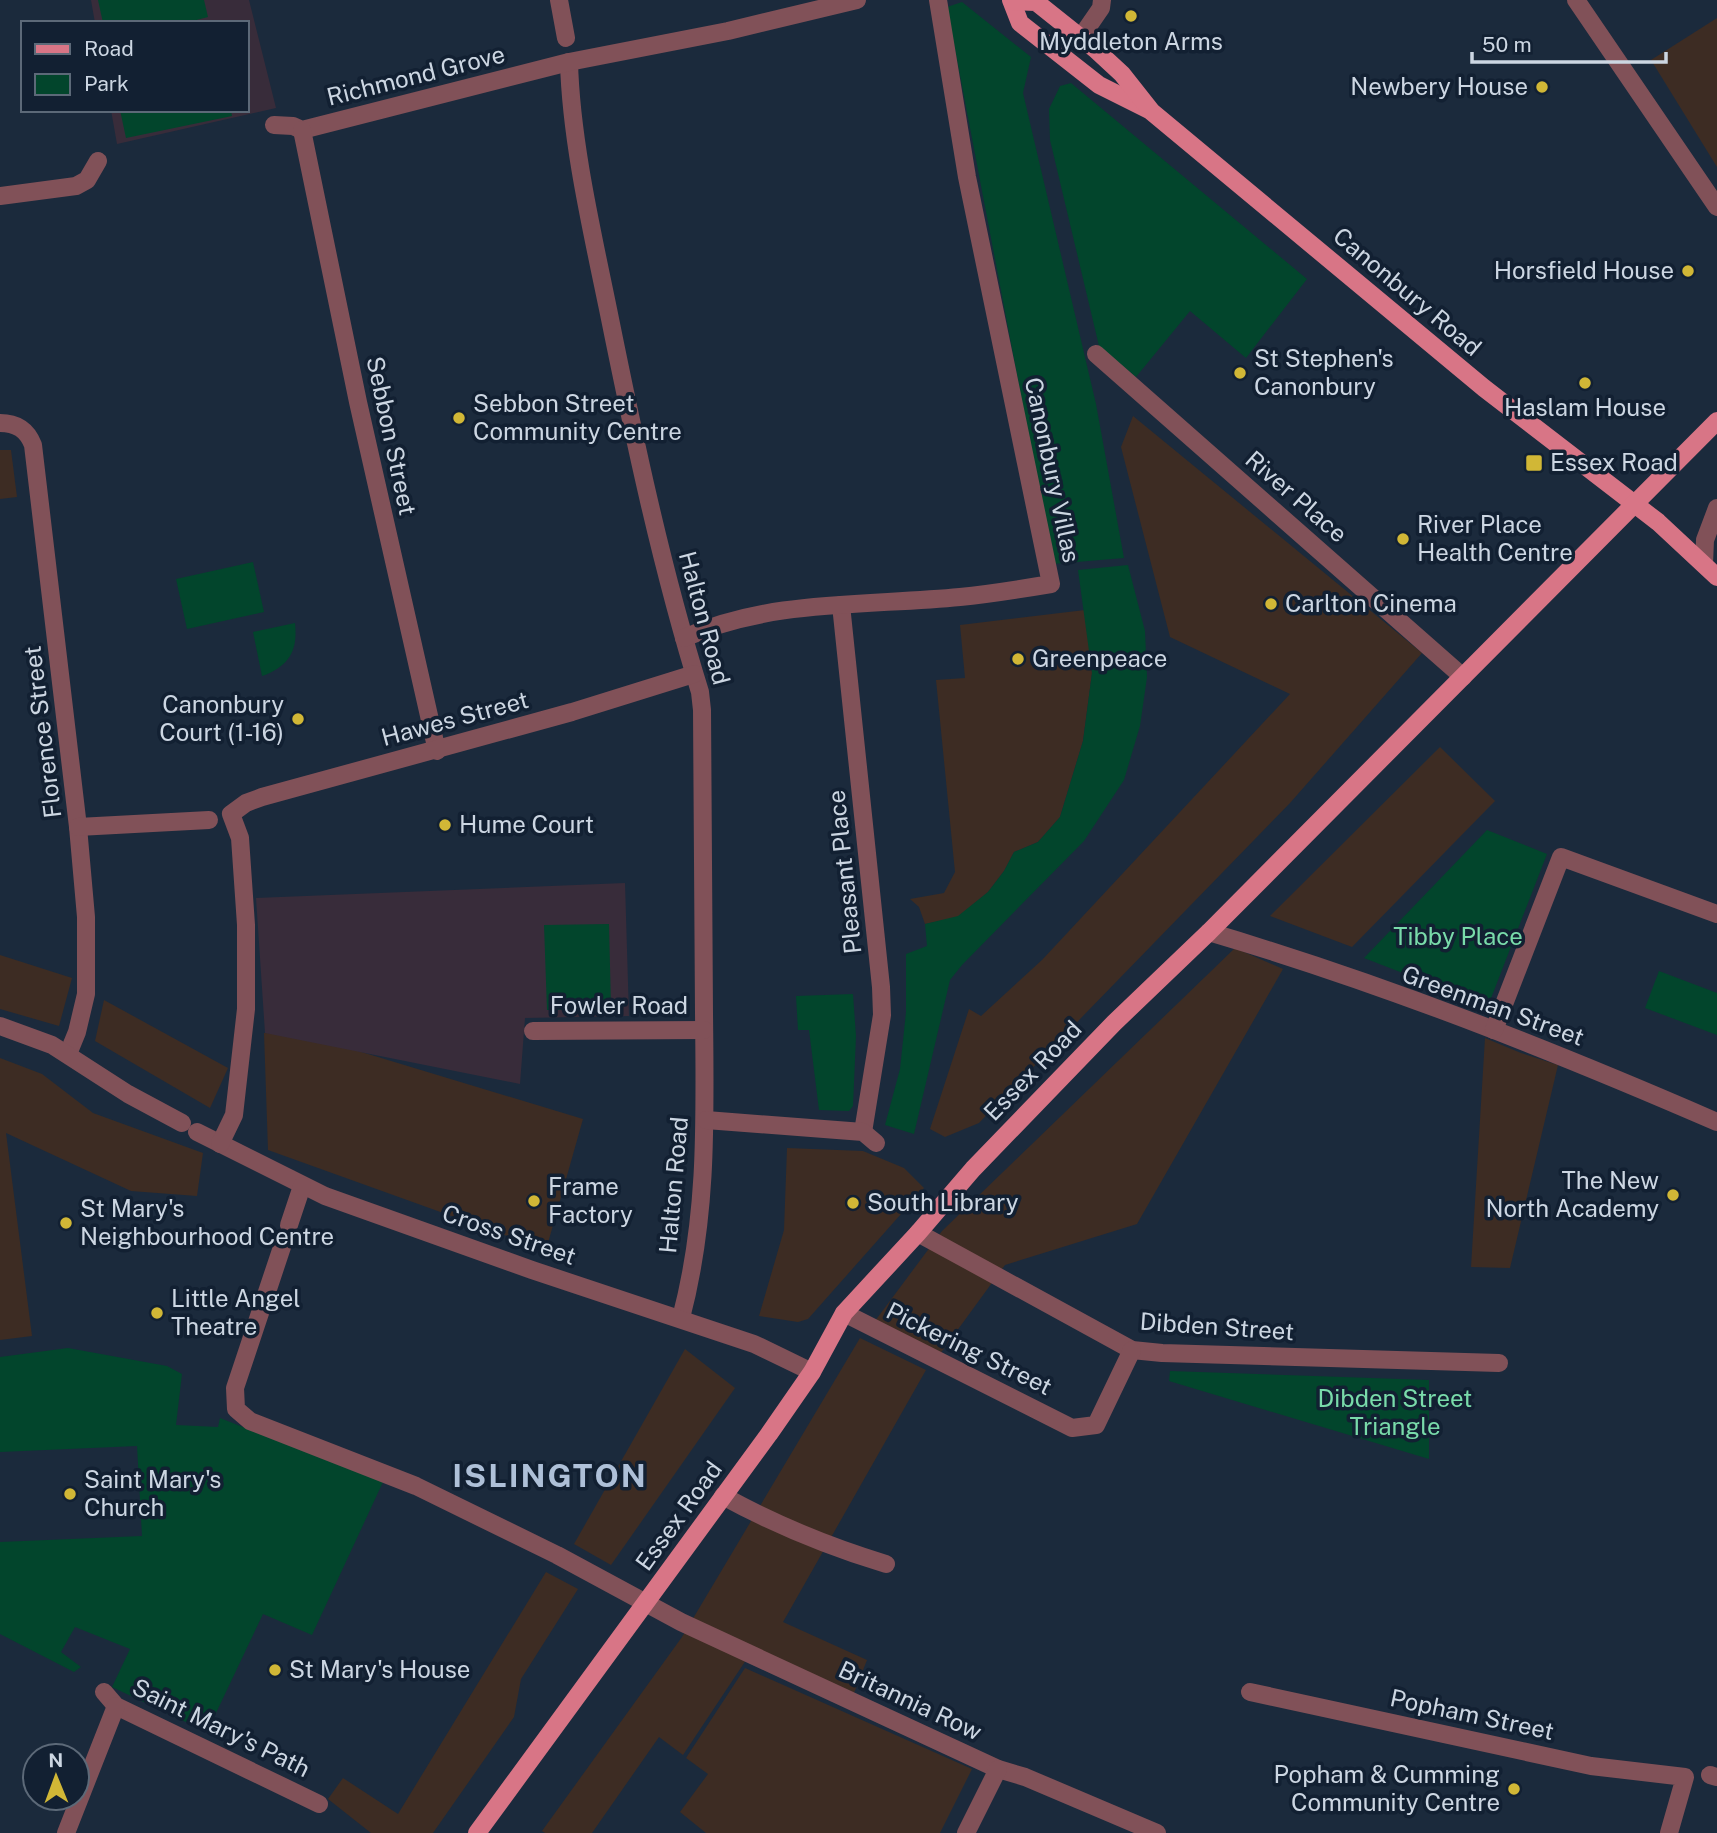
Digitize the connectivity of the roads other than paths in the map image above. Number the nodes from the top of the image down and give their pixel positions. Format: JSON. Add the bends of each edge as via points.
{"nodes":[{"id":1,"x":559,"y":0,"type":"edge"},
{"id":2,"x":857,"y":0,"type":"edge"},
{"id":3,"x":938,"y":0,"type":"edge"},
{"id":4,"x":1102,"y":0,"type":"edge"},
{"id":5,"x":1576,"y":0,"type":"edge"},
{"id":6,"x":1012,"y":1,"type":"edge"},
{"id":7,"x":1081,"y":37,"type":"junction"},
{"id":8,"x":566,"y":38,"type":"dead end"},
{"id":9,"x":569,"y":62,"type":"junction"},
{"id":10,"x":1152,"y":112,"type":"junction"},
{"id":11,"x":274,"y":125,"type":"dead end"},
{"id":12,"x":302,"y":130,"type":"junction"},
{"id":13,"x":98,"y":161,"type":"dead end"},
{"id":14,"x":0,"y":196,"type":"edge"},
{"id":15,"x":1717,"y":207,"type":"edge"},
{"id":16,"x":1096,"y":354,"type":"dead end"},
{"id":17,"x":1717,"y":421,"type":"edge"},
{"id":18,"x":0,"y":423,"type":"edge"},
{"id":19,"x":1634,"y":504,"type":"junction"},
{"id":20,"x":1717,"y":508,"type":"edge"},
{"id":21,"x":1710,"y":570,"type":"edge"},
{"id":22,"x":841,"y":605,"type":"junction"},
{"id":23,"x":684,"y":638,"type":"junction"},
{"id":24,"x":694,"y":674,"type":"junction"},
{"id":25,"x":1463,"y":677,"type":"junction"},
{"id":26,"x":437,"y":751,"type":"junction"},
{"id":27,"x":209,"y":820,"type":"dead end"},
{"id":28,"x":78,"y":827,"type":"junction"},
{"id":29,"x":1717,"y":914,"type":"edge"},
{"id":30,"x":1209,"y":932,"type":"junction"},
{"id":31,"x":0,"y":1026,"type":"edge"},
{"id":32,"x":704,"y":1030,"type":"junction"},
{"id":33,"x":1494,"y":1030,"type":"junction"},
{"id":34,"x":533,"y":1031,"type":"dead end"},
{"id":35,"x":68,"y":1054,"type":"junction"},
{"id":36,"x":706,"y":1121,"type":"junction"},
{"id":37,"x":1717,"y":1122,"type":"edge"},
{"id":38,"x":220,"y":1144,"type":"junction"},
{"id":39,"x":302,"y":1186,"type":"junction"},
{"id":40,"x":289,"y":1225,"type":"dead end"},
{"id":41,"x":918,"y":1233,"type":"junction"},
{"id":42,"x":282,"y":1247,"type":"dead end"},
{"id":43,"x":844,"y":1313,"type":"junction"},
{"id":44,"x":681,"y":1318,"type":"junction"},
{"id":45,"x":1132,"y":1350,"type":"junction"},
{"id":46,"x":1499,"y":1363,"type":"dead end"},
{"id":47,"x":812,"y":1372,"type":"junction"},
{"id":48,"x":723,"y":1496,"type":"junction"},
{"id":49,"x":886,"y":1564,"type":"dead end"},
{"id":50,"x":646,"y":1604,"type":"junction"},
{"id":51,"x":104,"y":1692,"type":"dead end"},
{"id":52,"x":1250,"y":1692,"type":"dead end"},
{"id":53,"x":116,"y":1706,"type":"junction"},
{"id":54,"x":998,"y":1769,"type":"junction"},
{"id":55,"x":319,"y":1804,"type":"dead end"},
{"id":56,"x":66,"y":1833,"type":"edge"},
{"id":57,"x":477,"y":1833,"type":"edge"},
{"id":58,"x":965,"y":1833,"type":"edge"},
{"id":59,"x":1157,"y":1833,"type":"edge"},
{"id":60,"x":1669,"y":1833,"type":"edge"}],
"edges":[{"from":1,"to":8,"type":"street"},
{"from":2,"to":9,"type":"street","name":"Richmond Grove"},
{"from":3,"to":22,"type":"street","name":"Canonbury Villas","via":[[967,177],[1051,584],[961,597]]},
{"from":4,"to":7,"type":"street"},
{"from":5,"to":15,"type":"street"},
{"from":6,"to":7,"type":"main road","name":"Canonbury Road","via":[[1036,2]]},
{"from":6,"to":10,"type":"main road","name":"Canonbury Road","via":[[1020,23],[1099,85]]},
{"from":7,"to":10,"type":"main road","name":"Canonbury Road","via":[[1122,74]]},
{"from":9,"to":12,"type":"street","name":"Richmond Grove"},
{"from":9,"to":23,"type":"street","name":"Halton Road","via":[[575,127],[623,385]]},
{"from":10,"to":19,"type":"main road","name":"Canonbury Road","via":[[1484,388]]},
{"from":11,"to":12,"type":"street","name":"Richmond Grove"},
{"from":12,"to":26,"type":"street","name":"Sebbon Street"},
{"from":13,"to":14,"type":"street","via":[[87,180],[76,186]]},
{"from":16,"to":25,"type":"street","name":"River Place"},
{"from":17,"to":19,"type":"main road","name":"Essex Road"},
{"from":18,"to":28,"type":"street","name":"Florence Street","via":[[21,428],[34,453]]},
{"from":19,"to":21,"type":"main road","name":"Canonbury Road"},
{"from":19,"to":25,"type":"main road","name":"Essex Road"},
{"from":20,"to":21,"type":"street","via":[[1705,540]]},
{"from":22,"to":23,"type":"street","name":"Canonbury Villas","via":[[755,617]]},
{"from":22,"to":36,"type":"street","name":"Pleasant Place","via":[[881,986],[869,1138]]},
{"from":23,"to":24,"type":"street","name":"Halton Road"},
{"from":24,"to":26,"type":"street","name":"Hawes Street"},
{"from":24,"to":32,"type":"street","name":"Halton Road","via":[[702,710]]},
{"from":25,"to":30,"type":"main road","name":"Essex Road"},
{"from":26,"to":38,"type":"street","name":"Hawes Street","via":[[262,797],[231,814],[240,838],[246,1009],[234,1115]]},
{"from":27,"to":28,"type":"street"},
{"from":28,"to":35,"type":"street","name":"Florence Street","via":[[88,974],[85,1003]]},
{"from":29,"to":33,"type":"street","via":[[1561,857]]},
{"from":30,"to":33,"type":"street","name":"Greenman Street"},
{"from":30,"to":41,"type":"main road","name":"Essex Road","via":[[973,1168]]},
{"from":31,"to":35,"type":"street","name":"Cross Street"},
{"from":32,"to":34,"type":"street","name":"Fowler Road"},
{"from":32,"to":36,"type":"street","name":"Halton Road"},
{"from":33,"to":37,"type":"street","name":"Greenman Street"},
{"from":35,"to":38,"type":"street","name":"Cross Street","via":[[128,1094]]},
{"from":36,"to":44,"type":"street","name":"Halton Road","via":[[702,1198]]},
{"from":38,"to":39,"type":"street","name":"Cross Street"},
{"from":39,"to":40,"type":"street"},
{"from":39,"to":44,"type":"street","name":"Cross Street","via":[[532,1270]]},
{"from":41,"to":43,"type":"main road","name":"Essex Road"},
{"from":41,"to":45,"type":"street","name":"Dibden Street"},
{"from":42,"to":50,"type":"street","name":"Britannia Row","via":[[235,1388],[236,1409],[250,1421],[416,1486]]},
{"from":43,"to":45,"type":"street","name":"Pickering Street","via":[[1072,1428],[1096,1425]]},
{"from":43,"to":47,"type":"main road","name":"Essex Road"},
{"from":44,"to":47,"type":"street","name":"Cross Street","via":[[754,1344]]},
{"from":45,"to":46,"type":"street","name":"Dibden Street"},
{"from":47,"to":48,"type":"main road","name":"Essex Road"},
{"from":48,"to":49,"type":"street","via":[[843,1550]]},
{"from":48,"to":50,"type":"main road","name":"Essex Road"},
{"from":50,"to":54,"type":"street","name":"Britannia Row"},
{"from":50,"to":57,"type":"main road","name":"Essex Road"},
{"from":51,"to":53,"type":"street","name":"Saint Mary's Path"},
{"from":52,"to":60,"type":"street","name":"Popham Street","via":[[1583,1765],[1685,1777]]},
{"from":53,"to":55,"type":"street","name":"Saint Mary's Path"},
{"from":53,"to":56,"type":"street"},
{"from":54,"to":58,"type":"street"},
{"from":54,"to":59,"type":"street","name":"Britannia Row"}]}
